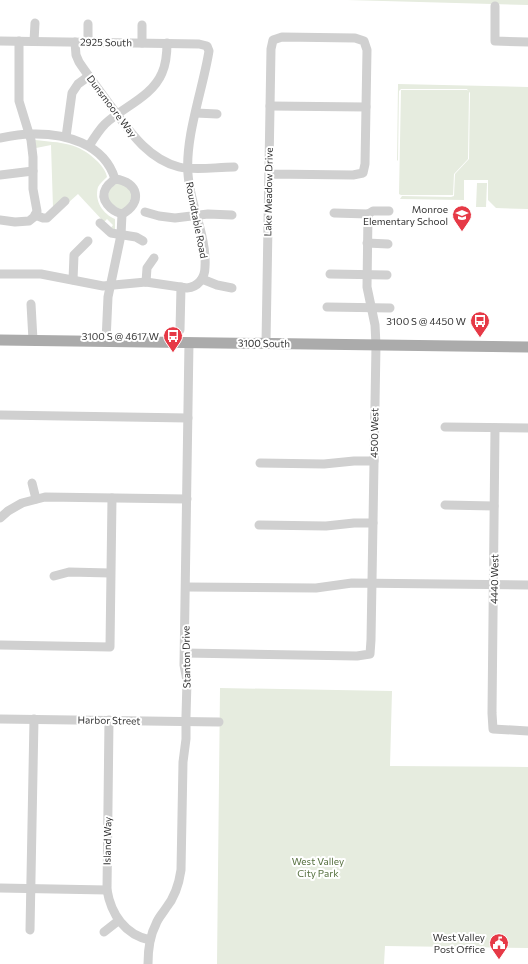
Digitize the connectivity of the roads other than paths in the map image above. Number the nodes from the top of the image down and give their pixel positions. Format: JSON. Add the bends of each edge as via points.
{"nodes":[{"id":1,"x":496,"y":6,"type":"dead end"},
{"id":2,"x":34,"y":23,"type":"dead end"},
{"id":3,"x":88,"y":24,"type":"dead end"},
{"id":4,"x":142,"y":25,"type":"dead end"},
{"id":5,"x":0,"y":41,"type":"edge"},
{"id":6,"x":19,"y":41,"type":"junction"},
{"id":7,"x":34,"y":41,"type":"junction"},
{"id":8,"x":75,"y":42,"type":"junction"},
{"id":9,"x":88,"y":42,"type":"junction"},
{"id":10,"x":528,"y":42,"type":"edge"},
{"id":11,"x":142,"y":43,"type":"junction"},
{"id":12,"x":167,"y":43,"type":"junction"},
{"id":13,"x":209,"y":50,"type":"joint"},
{"id":14,"x":89,"y":76,"type":"junction"},
{"id":15,"x":270,"y":106,"type":"junction"},
{"id":16,"x":366,"y":107,"type":"junction"},
{"id":17,"x":196,"y":113,"type":"junction"},
{"id":18,"x":217,"y":114,"type":"dead end"},
{"id":19,"x":117,"y":115,"type":"junction"},
{"id":20,"x":30,"y":134,"type":"junction"},
{"id":21,"x":66,"y":137,"type":"junction"},
{"id":22,"x":0,"y":138,"type":"edge"},
{"id":23,"x":90,"y":146,"type":"junction"},
{"id":24,"x":234,"y":167,"type":"dead end"},
{"id":25,"x":188,"y":168,"type":"junction"},
{"id":26,"x":33,"y":172,"type":"junction"},
{"id":27,"x":269,"y":174,"type":"junction"},
{"id":28,"x":0,"y":175,"type":"edge"},
{"id":29,"x":115,"y":179,"type":"junction"},
{"id":30,"x":65,"y":201,"type":"dead end"},
{"id":31,"x":389,"y":211,"type":"dead end"},
{"id":32,"x":145,"y":212,"type":"dead end"},
{"id":33,"x":334,"y":213,"type":"dead end"},
{"id":34,"x":35,"y":214,"type":"junction"},
{"id":35,"x":122,"y":214,"type":"junction"},
{"id":36,"x":368,"y":214,"type":"junction"},
{"id":37,"x":232,"y":215,"type":"dead end"},
{"id":38,"x":196,"y":216,"type":"junction"},
{"id":39,"x":0,"y":220,"type":"edge"},
{"id":40,"x":100,"y":223,"type":"dead end"},
{"id":41,"x":121,"y":235,"type":"junction"},
{"id":42,"x":88,"y":241,"type":"dead end"},
{"id":43,"x":143,"y":241,"type":"dead end"},
{"id":44,"x":367,"y":243,"type":"junction"},
{"id":45,"x":388,"y":244,"type":"dead end"},
{"id":46,"x":154,"y":258,"type":"dead end"},
{"id":47,"x":0,"y":274,"type":"edge"},
{"id":48,"x":330,"y":274,"type":"dead end"},
{"id":49,"x":366,"y":275,"type":"junction"},
{"id":50,"x":387,"y":275,"type":"dead end"},
{"id":51,"x":202,"y":279,"type":"junction"},
{"id":52,"x":73,"y":280,"type":"junction"},
{"id":53,"x":146,"y":282,"type":"junction"},
{"id":54,"x":109,"y":286,"type":"junction"},
{"id":55,"x":181,"y":288,"type":"junction"},
{"id":56,"x":232,"y":288,"type":"dead end"},
{"id":57,"x":31,"y":304,"type":"dead end"},
{"id":58,"x":327,"y":307,"type":"dead end"},
{"id":59,"x":372,"y":307,"type":"junction"},
{"id":60,"x":390,"y":308,"type":"dead end"},
{"id":61,"x":180,"y":330,"type":"dead end"},
{"id":62,"x":0,"y":340,"type":"edge"},
{"id":63,"x":33,"y":340,"type":"junction"},
{"id":64,"x":106,"y":341,"type":"junction"},
{"id":65,"x":189,"y":342,"type":"junction"},
{"id":66,"x":266,"y":344,"type":"junction"},
{"id":67,"x":376,"y":345,"type":"junction"},
{"id":68,"x":528,"y":347,"type":"edge"},
{"id":69,"x":0,"y":416,"type":"edge"},
{"id":70,"x":188,"y":418,"type":"junction"},
{"id":71,"x":445,"y":427,"type":"dead end"},
{"id":72,"x":496,"y":428,"type":"junction"},
{"id":73,"x":528,"y":428,"type":"edge"},
{"id":74,"x":374,"y":461,"type":"junction"},
{"id":75,"x":260,"y":463,"type":"dead end"},
{"id":76,"x":32,"y":483,"type":"dead end"},
{"id":77,"x":112,"y":498,"type":"junction"},
{"id":78,"x":36,"y":499,"type":"junction"},
{"id":79,"x":187,"y":499,"type":"junction"},
{"id":80,"x":444,"y":505,"type":"dead end"},
{"id":81,"x":494,"y":506,"type":"junction"},
{"id":82,"x":0,"y":518,"type":"edge"},
{"id":83,"x":373,"y":523,"type":"junction"},
{"id":84,"x":259,"y":525,"type":"dead end"},
{"id":85,"x":110,"y":573,"type":"junction"},
{"id":86,"x":54,"y":576,"type":"dead end"},
{"id":87,"x":372,"y":584,"type":"junction"},
{"id":88,"x":494,"y":585,"type":"junction"},
{"id":89,"x":528,"y":586,"type":"edge"},
{"id":90,"x":186,"y":587,"type":"junction"},
{"id":91,"x":0,"y":645,"type":"edge"},
{"id":92,"x":185,"y":653,"type":"junction"},
{"id":93,"x":0,"y":719,"type":"edge"},
{"id":94,"x":34,"y":719,"type":"junction"},
{"id":95,"x":109,"y":720,"type":"junction"},
{"id":96,"x":186,"y":721,"type":"junction"},
{"id":97,"x":219,"y":722,"type":"dead end"},
{"id":98,"x":528,"y":732,"type":"edge"},
{"id":99,"x":0,"y":888,"type":"edge"},
{"id":100,"x":31,"y":889,"type":"junction"},
{"id":101,"x":106,"y":890,"type":"junction"},
{"id":102,"x":118,"y":920,"type":"junction"},
{"id":103,"x":30,"y":930,"type":"dead end"},
{"id":104,"x":104,"y":932,"type":"dead end"},
{"id":105,"x":150,"y":940,"type":"junction"},
{"id":106,"x":148,"y":964,"type":"edge"}],
"edges":[{"from":1,"to":10,"type":"street","via":[[495,42]]},
{"from":2,"to":7,"type":"street"},
{"from":3,"to":9,"type":"street"},
{"from":4,"to":11,"type":"street"},
{"from":5,"to":6,"type":"street","name":"2925 South"},
{"from":6,"to":7,"type":"street","name":"2925 South"},
{"from":6,"to":20,"type":"street","via":[[19,101]]},
{"from":7,"to":8,"type":"street","name":"2925 South"},
{"from":8,"to":9,"type":"street","name":"2925 South"},
{"from":8,"to":14,"type":"street","name":"Dunsmoore Way","via":[[76,58]]},
{"from":9,"to":11,"type":"street","name":"2925 South"},
{"from":11,"to":12,"type":"street","name":"2925 South"},
{"from":12,"to":13,"type":"street","name":"2925 South","via":[[202,44]]},
{"from":12,"to":19,"type":"street","via":[[166,62],[157,82]]},
{"from":13,"to":17,"type":"street","name":"Roundtable Road"},
{"from":14,"to":19,"type":"street","name":"Dunsmoore Way"},
{"from":14,"to":21,"type":"street","via":[[78,84],[72,93]]},
{"from":15,"to":16,"type":"street"},
{"from":15,"to":16,"type":"street","name":"Lake Meadow Drive","via":[[271,49],[273,40],[282,37],[355,38],[364,41],[367,50]]},
{"from":15,"to":27,"type":"street","name":"Lake Meadow Drive"},
{"from":16,"to":27,"type":"street","via":[[363,173],[353,176]]},
{"from":17,"to":18,"type":"street"},
{"from":17,"to":25,"type":"street","name":"Roundtable Road","via":[[189,145]]},
{"from":19,"to":23,"type":"street","via":[[102,128]]},
{"from":19,"to":25,"type":"street","name":"Dunsmoore Way","via":[[150,152],[172,165]]},
{"from":20,"to":21,"type":"street"},
{"from":20,"to":22,"type":"street"},
{"from":20,"to":26,"type":"street"},
{"from":21,"to":23,"type":"street"},
{"from":23,"to":29,"type":"street","via":[[105,160]]},
{"from":24,"to":25,"type":"street","name":"Dunsmoore Way"},
{"from":25,"to":38,"type":"street","name":"Roundtable Road"},
{"from":26,"to":28,"type":"street"},
{"from":26,"to":34,"type":"street","via":[[37,208]]},
{"from":27,"to":66,"type":"street","name":"Lake Meadow Drive"},
{"from":29,"to":35,"type":"street","via":[[106,188],[104,197],[110,208]]},
{"from":29,"to":35,"type":"street","via":[[128,182],[135,192],[132,206]]},
{"from":30,"to":34,"type":"street","via":[[47,218]]},
{"from":31,"to":36,"type":"street","via":[[373,211]]},
{"from":32,"to":38,"type":"street","via":[[170,218]]},
{"from":33,"to":36,"type":"street"},
{"from":34,"to":39,"type":"street","via":[[32,219],[26,221]]},
{"from":35,"to":41,"type":"street"},
{"from":36,"to":44,"type":"street","name":"4500 West"},
{"from":37,"to":38,"type":"street"},
{"from":38,"to":51,"type":"street","name":"Roundtable Road","via":[[205,263]]},
{"from":40,"to":41,"type":"street","via":[[111,233]]},
{"from":41,"to":43,"type":"street","via":[[136,237]]},
{"from":41,"to":54,"type":"street"},
{"from":42,"to":52,"type":"street","via":[[74,255]]},
{"from":44,"to":45,"type":"street"},
{"from":44,"to":49,"type":"street","name":"4500 West"},
{"from":46,"to":53,"type":"street","via":[[147,268]]},
{"from":47,"to":52,"type":"street","via":[[41,274]]},
{"from":48,"to":49,"type":"street"},
{"from":49,"to":50,"type":"street"},
{"from":49,"to":59,"type":"street","name":"4500 West"},
{"from":51,"to":55,"type":"street","via":[[193,287]]},
{"from":51,"to":56,"type":"street"},
{"from":52,"to":54,"type":"street"},
{"from":53,"to":54,"type":"street"},
{"from":53,"to":55,"type":"street"},
{"from":54,"to":64,"type":"street"},
{"from":55,"to":61,"type":"street"},
{"from":57,"to":63,"type":"street"},
{"from":58,"to":59,"type":"street"},
{"from":59,"to":60,"type":"street"},
{"from":59,"to":67,"type":"street","name":"4500 West"},
{"from":62,"to":63,"type":"main road","name":"3100 South"},
{"from":63,"to":64,"type":"main road","name":"3100 South"},
{"from":64,"to":65,"type":"main road","name":"3100 South"},
{"from":65,"to":66,"type":"main road","name":"3100 South"},
{"from":65,"to":70,"type":"street","name":"Stanton Drive"},
{"from":66,"to":67,"type":"main road","name":"3100 South"},
{"from":67,"to":68,"type":"main road","name":"3100 South"},
{"from":67,"to":74,"type":"street","name":"4500 West"},
{"from":69,"to":70,"type":"street"},
{"from":70,"to":79,"type":"street","name":"Stanton Drive"},
{"from":71,"to":72,"type":"street"},
{"from":72,"to":73,"type":"street"},
{"from":72,"to":81,"type":"street","name":"4440 West"},
{"from":74,"to":75,"type":"street","via":[[324,464]]},
{"from":74,"to":83,"type":"street","name":"4500 West"},
{"from":76,"to":78,"type":"street"},
{"from":77,"to":78,"type":"street"},
{"from":77,"to":79,"type":"street"},
{"from":77,"to":85,"type":"street"},
{"from":78,"to":82,"type":"street","via":[[15,507]]},
{"from":79,"to":90,"type":"street","name":"Stanton Drive"},
{"from":80,"to":81,"type":"street"},
{"from":81,"to":88,"type":"street","name":"4440 West"},
{"from":83,"to":84,"type":"street","via":[[354,522],[326,526]]},
{"from":83,"to":87,"type":"street","name":"4500 West"},
{"from":85,"to":86,"type":"street","via":[[68,572]]},
{"from":85,"to":91,"type":"street","via":[[110,647]]},
{"from":87,"to":88,"type":"street"},
{"from":87,"to":90,"type":"street","via":[[316,588]]},
{"from":87,"to":92,"type":"street","name":"4500 West","via":[[370,654],[357,656]]},
{"from":88,"to":89,"type":"street"},
{"from":88,"to":98,"type":"street","name":"4440 West","via":[[493,729]]},
{"from":90,"to":92,"type":"street","name":"Stanton Drive"},
{"from":92,"to":96,"type":"street","name":"Stanton Drive"},
{"from":93,"to":94,"type":"street","name":"Harbor Street"},
{"from":94,"to":95,"type":"street","name":"Harbor Street"},
{"from":94,"to":100,"type":"street"},
{"from":95,"to":96,"type":"street","name":"Harbor Street"},
{"from":95,"to":101,"type":"street","name":"Island Way"},
{"from":96,"to":97,"type":"street","name":"Harbor Street"},
{"from":96,"to":105,"type":"street","name":"Stanton Drive","via":[[180,876],[174,895],[156,924]]},
{"from":99,"to":100,"type":"street"},
{"from":100,"to":101,"type":"street"},
{"from":100,"to":103,"type":"street"},
{"from":101,"to":102,"type":"street","name":"Island Way"},
{"from":102,"to":104,"type":"street"},
{"from":102,"to":105,"type":"street","name":"Island Way","via":[[140,938]]},
{"from":105,"to":106,"type":"street","name":"Stanton Drive"}]}
